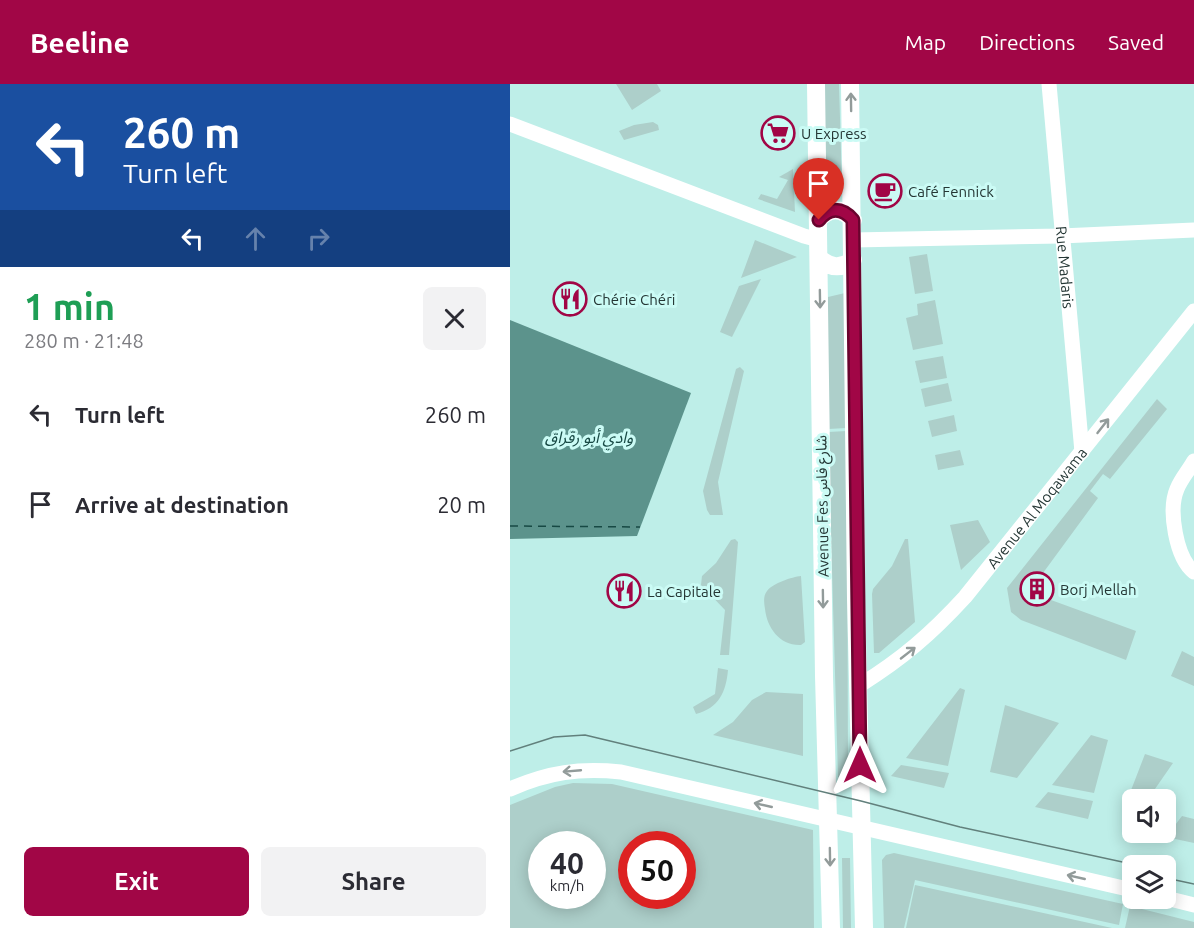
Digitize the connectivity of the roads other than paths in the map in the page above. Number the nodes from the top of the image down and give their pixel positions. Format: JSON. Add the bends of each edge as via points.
{"nodes":[{"id":1,"x":816,"y":84,"type":"edge"},
{"id":2,"x":850,"y":84,"type":"edge"},
{"id":3,"x":1049,"y":84,"type":"edge"},
{"id":4,"x":510,"y":124,"type":"edge"},
{"id":5,"x":819,"y":220,"type":"junction"},
{"id":6,"x":853,"y":220,"type":"junction"},
{"id":7,"x":1194,"y":230,"type":"edge"},
{"id":8,"x":1061,"y":236,"type":"junction"},
{"id":9,"x":853,"y":240,"type":"junction"},
{"id":10,"x":819,"y":249,"type":"junction"},
{"id":11,"x":853,"y":260,"type":"junction"},
{"id":12,"x":1194,"y":311,"type":"edge"},
{"id":13,"x":1082,"y":452,"type":"junction"},
{"id":14,"x":1194,"y":461,"type":"edge"},
{"id":15,"x":1194,"y":572,"type":"edge"},
{"id":16,"x":860,"y":685,"type":"junction"},
{"id":17,"x":510,"y":789,"type":"edge"},
{"id":18,"x":830,"y":820,"type":"junction"},
{"id":19,"x":861,"y":826,"type":"junction"},
{"id":20,"x":1122,"y":888,"type":"edge"},
{"id":21,"x":1176,"y":900,"type":"edge"},
{"id":22,"x":1194,"y":904,"type":"edge"},
{"id":23,"x":831,"y":928,"type":"edge"},
{"id":24,"x":864,"y":928,"type":"edge"}],
"edges":[{"from":1,"to":5,"type":"main road","name":"Avenue Fes شارع فاس"},
{"from":6,"to":2,"type":"main road","one_way":true},
{"from":3,"to":8,"type":"street","name":"Rue Madaris"},
{"from":4,"to":10,"type":"street","via":[[804,236]]},
{"from":5,"to":6,"type":"main road","via":[[824,213],[840,210]]},
{"from":5,"to":10,"type":"main road","name":"Avenue Fes شارع فاس"},
{"from":6,"to":9,"type":"main road"},
{"from":7,"to":8,"type":"street"},
{"from":8,"to":9,"type":"street"},
{"from":8,"to":13,"type":"street","name":"Rue Madaris"},
{"from":9,"to":11,"type":"main road"},
{"from":10,"to":11,"type":"main road","via":[[826,265],[836,267]]},
{"from":10,"to":18,"type":"main road","name":"Avenue Fes شارع فاس","one_way":true},
{"from":11,"to":16,"type":"main road"},
{"from":13,"to":12,"type":"street","name":"Avenue Al Moqawama","one_way":true},
{"from":16,"to":13,"type":"street","name":"Avenue Al Moqawama","one_way":true,"via":[[908,653],[942,622]]},
{"from":14,"to":15,"type":"street","via":[[1177,489],[1174,505],[1181,556]]},
{"from":16,"to":19,"type":"main road"},
{"from":18,"to":17,"type":"street","one_way":true,"via":[[621,772],[562,772]]},
{"from":18,"to":19,"type":"street"},
{"from":18,"to":23,"type":"main road","name":"Avenue Fes شارع فاس","one_way":true},
{"from":20,"to":19,"type":"street","one_way":true},
{"from":19,"to":24,"type":"main road"},
{"from":21,"to":22,"type":"street"}]}
